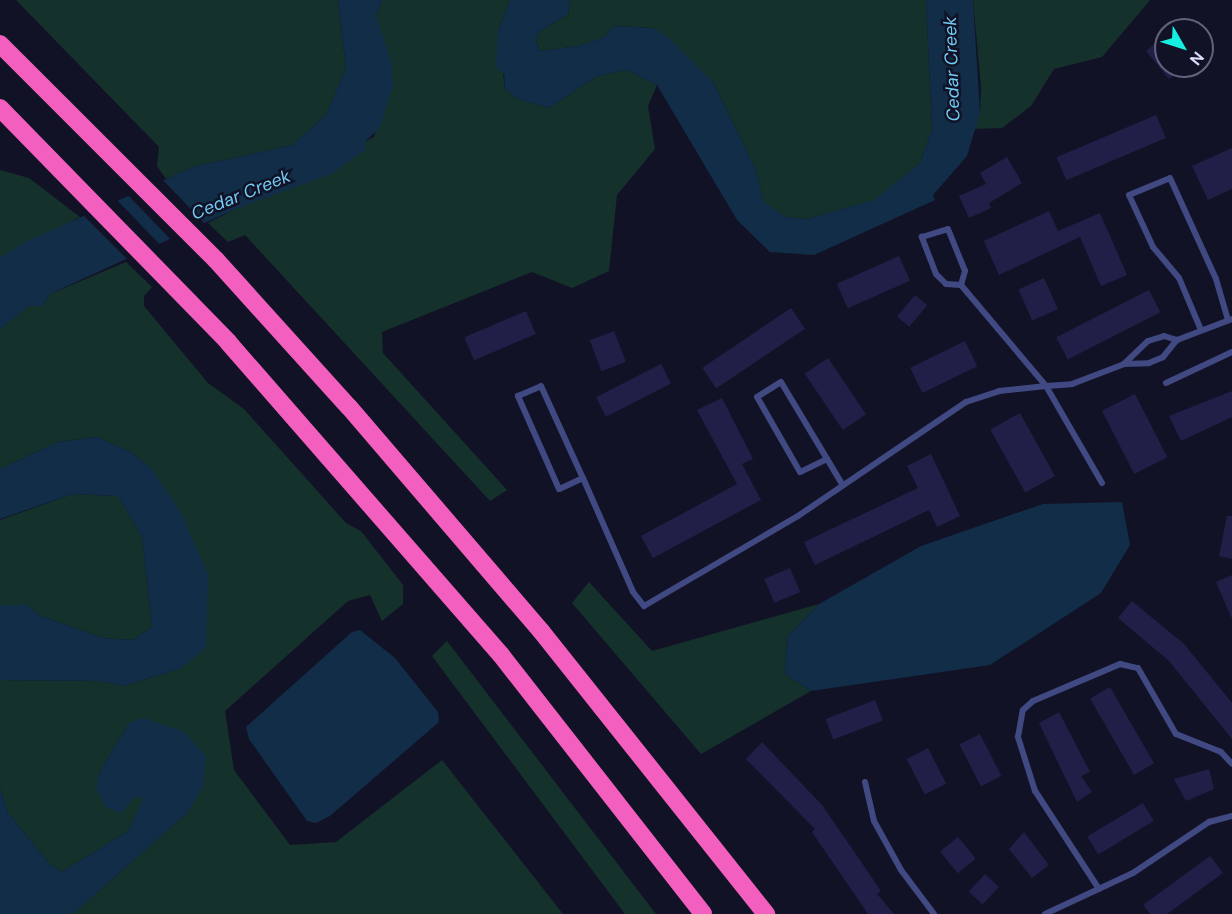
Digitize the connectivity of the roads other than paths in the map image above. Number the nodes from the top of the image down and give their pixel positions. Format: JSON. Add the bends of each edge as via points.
{"nodes":[{"id":1,"x":0,"y":44,"type":"edge"},
{"id":2,"x":0,"y":108,"type":"edge"},
{"id":3,"x":961,"y":285,"type":"junction"},
{"id":4,"x":1230,"y":319,"type":"edge"},
{"id":5,"x":1201,"y":330,"type":"junction"},
{"id":6,"x":1177,"y":340,"type":"junction"},
{"id":7,"x":1232,"y":352,"type":"edge"},
{"id":8,"x":1124,"y":364,"type":"junction"},
{"id":9,"x":1166,"y":383,"type":"dead end"},
{"id":10,"x":1046,"y":386,"type":"junction"},
{"id":11,"x":827,"y":459,"type":"junction"},
{"id":12,"x":583,"y":478,"type":"junction"},
{"id":13,"x":1102,"y":483,"type":"dead end"},
{"id":14,"x":842,"y":484,"type":"junction"},
{"id":15,"x":1232,"y":764,"type":"edge"},
{"id":16,"x":865,"y":782,"type":"dead end"},
{"id":17,"x":1232,"y":816,"type":"edge"},
{"id":18,"x":1099,"y":889,"type":"junction"},
{"id":19,"x":703,"y":914,"type":"edge"},
{"id":20,"x":766,"y":914,"type":"edge"},
{"id":21,"x":934,"y":914,"type":"edge"},
{"id":22,"x":1044,"y":914,"type":"edge"}],
"edges":[{"from":1,"to":20,"type":"highway","via":[[216,260],[451,523],[647,760]]},
{"from":2,"to":19,"type":"highway","via":[[176,285],[501,655]]},
{"from":3,"to":3,"type":"lane","via":[[965,271],[948,229],[922,237],[936,274],[946,284]]},
{"from":3,"to":10,"type":"lane"},
{"from":4,"to":5,"type":"lane"},
{"from":4,"to":5,"type":"lane","via":[[1170,178],[1129,195],[1152,247],[1179,278]]},
{"from":5,"to":6,"type":"lane"},
{"from":6,"to":8,"type":"lane","via":[[1163,357]]},
{"from":6,"to":8,"type":"lane","via":[[1164,336],[1148,341]]},
{"from":7,"to":9,"type":"lane"},
{"from":8,"to":10,"type":"lane","via":[[1072,384]]},
{"from":10,"to":13,"type":"lane"},
{"from":10,"to":14,"type":"lane","via":[[999,392],[966,402]]},
{"from":11,"to":11,"type":"lane","via":[[781,382],[756,397],[800,471]]},
{"from":11,"to":14,"type":"lane"},
{"from":12,"to":12,"type":"lane","via":[[559,489],[518,396],[541,386]]},
{"from":12,"to":14,"type":"lane","via":[[633,592],[644,606],[798,516]]},
{"from":15,"to":18,"type":"lane","via":[[1221,752],[1176,734],[1138,668],[1120,664],[1033,701],[1023,710],[1018,737],[1035,791]]},
{"from":16,"to":21,"type":"lane","via":[[874,821],[901,870]]},
{"from":17,"to":18,"type":"lane","via":[[1209,822]]},
{"from":18,"to":22,"type":"lane"}]}
